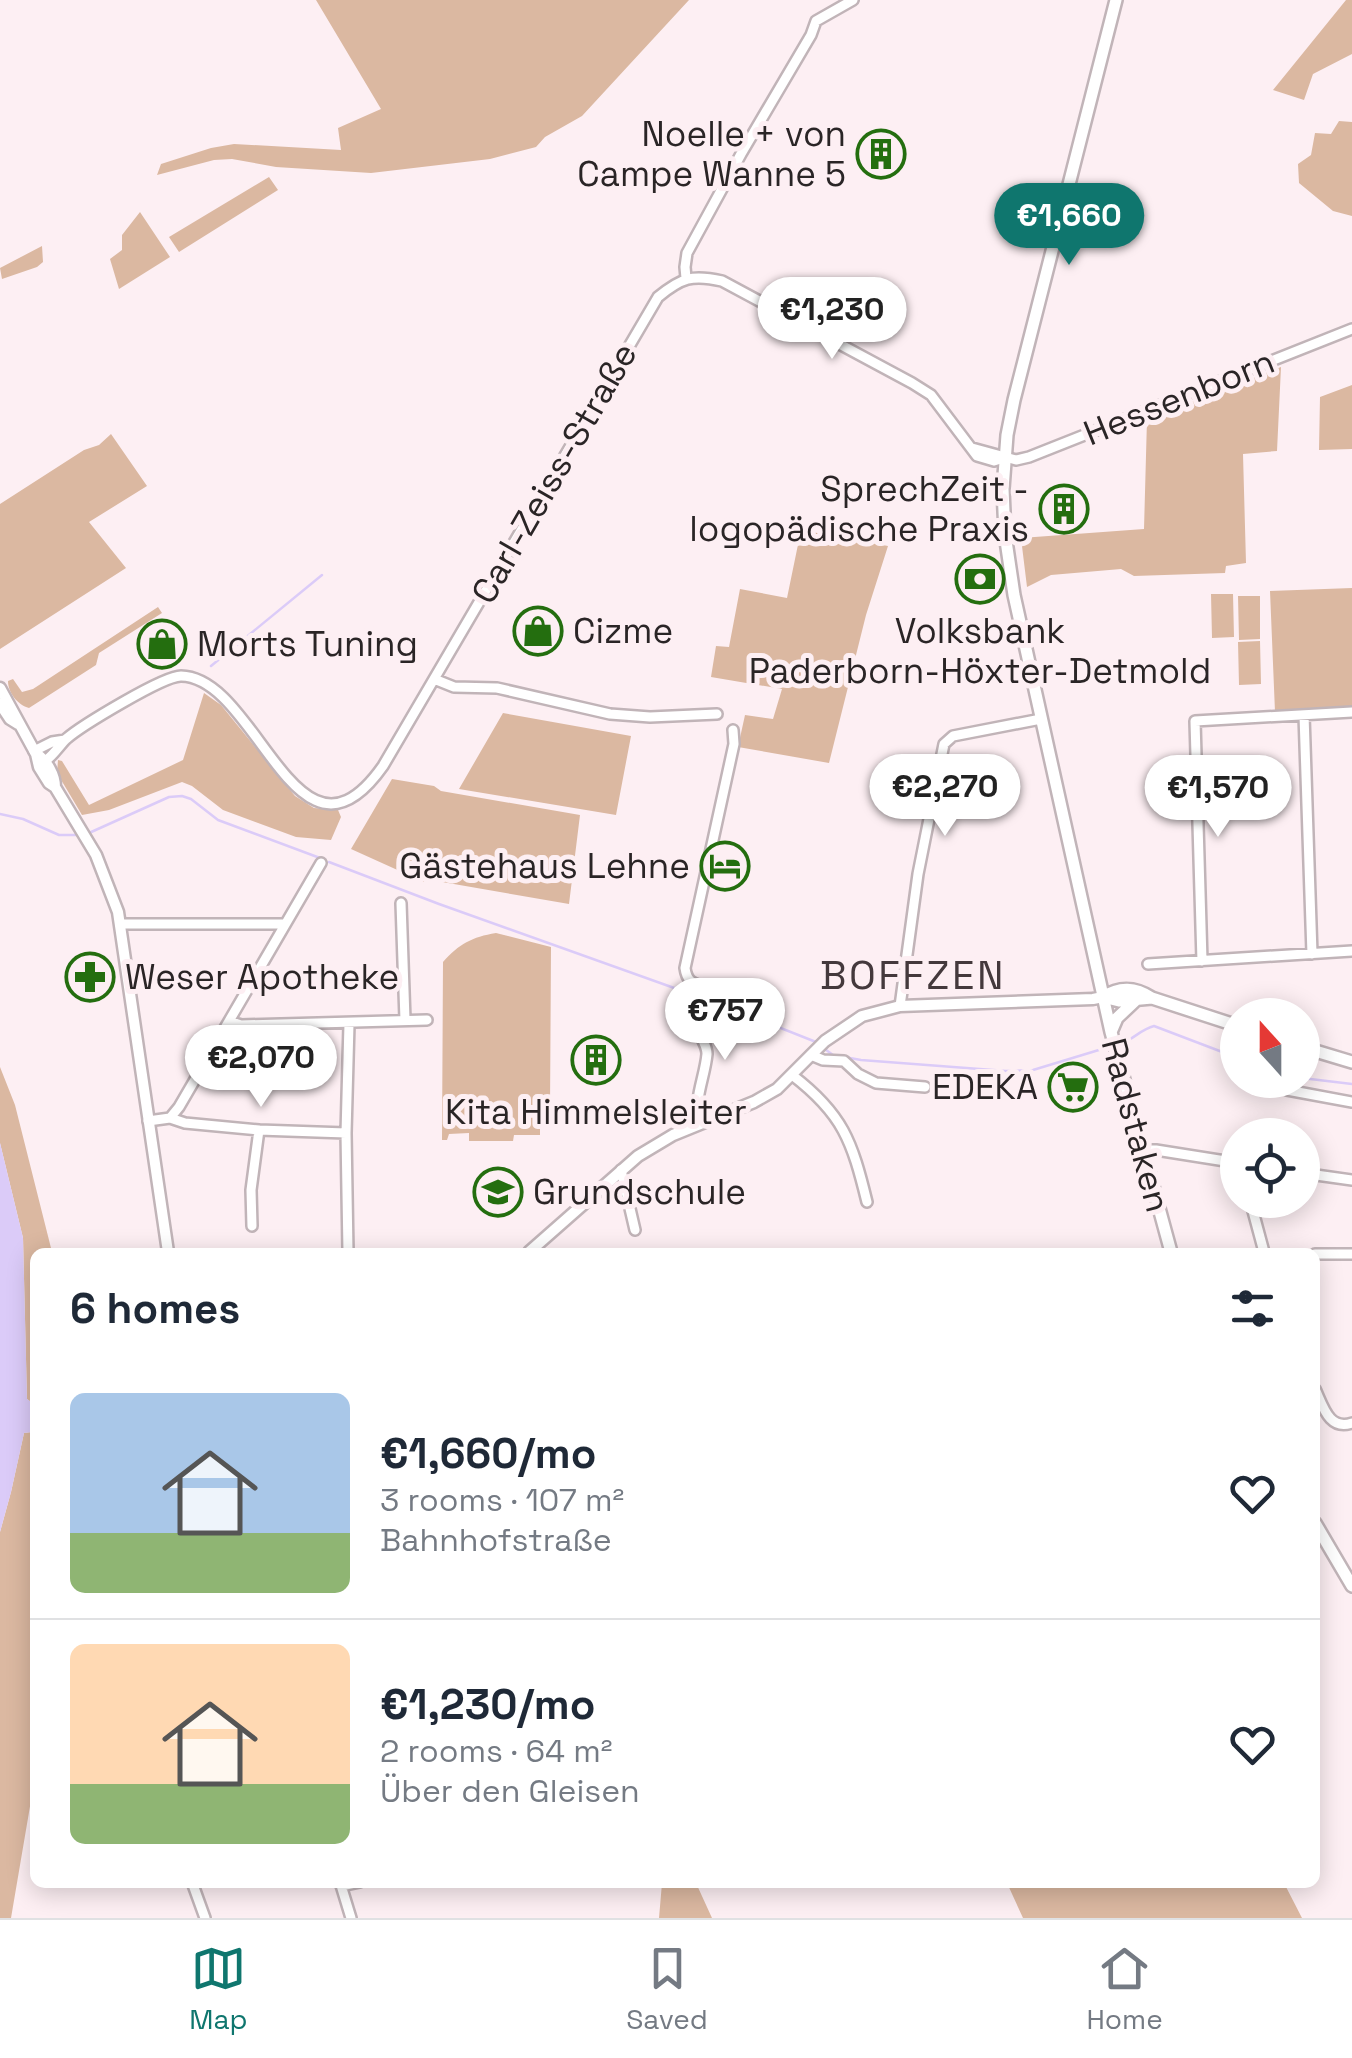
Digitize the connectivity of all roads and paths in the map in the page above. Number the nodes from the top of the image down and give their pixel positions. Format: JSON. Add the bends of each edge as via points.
{"nodes":[{"id":1,"x":854,"y":0,"type":"edge"},
{"id":2,"x":1116,"y":0,"type":"edge"},
{"id":3,"x":686,"y":278,"type":"junction"},
{"id":4,"x":1352,"y":329,"type":"edge"},
{"id":5,"x":1004,"y":458,"type":"junction"},
{"id":6,"x":434,"y":679,"type":"junction"},
{"id":7,"x":0,"y":688,"type":"edge"},
{"id":8,"x":0,"y":704,"type":"edge"},
{"id":9,"x":1352,"y":712,"type":"edge"},
{"id":10,"x":716,"y":714,"type":"dead end"},
{"id":11,"x":1304,"y":715,"type":"junction"},
{"id":12,"x":1041,"y":719,"type":"junction"},
{"id":13,"x":18,"y":724,"type":"junction"},
{"id":14,"x":734,"y":730,"type":"dead end"},
{"id":15,"x":39,"y":755,"type":"junction"},
{"id":16,"x":322,"y":864,"type":"dead end"},
{"id":17,"x":401,"y":902,"type":"dead end"},
{"id":18,"x":120,"y":924,"type":"junction"},
{"id":19,"x":285,"y":924,"type":"junction"},
{"id":20,"x":1352,"y":951,"type":"edge"},
{"id":21,"x":1312,"y":954,"type":"junction"},
{"id":22,"x":1202,"y":961,"type":"junction"},
{"id":23,"x":1148,"y":964,"type":"dead end"},
{"id":24,"x":1103,"y":996,"type":"junction"},
{"id":25,"x":1152,"y":998,"type":"junction"},
{"id":26,"x":1135,"y":1001,"type":"junction"},
{"id":27,"x":900,"y":1006,"type":"junction"},
{"id":28,"x":405,"y":1020,"type":"junction"},
{"id":29,"x":427,"y":1020,"type":"dead end"},
{"id":30,"x":1220,"y":1020,"type":"edge"},
{"id":31,"x":229,"y":1021,"type":"junction"},
{"id":32,"x":349,"y":1024,"type":"junction"},
{"id":33,"x":1113,"y":1041,"type":"junction"},
{"id":34,"x":818,"y":1049,"type":"junction"},
{"id":35,"x":1320,"y":1052,"type":"edge"},
{"id":36,"x":1352,"y":1062,"type":"edge"},
{"id":37,"x":792,"y":1075,"type":"junction"},
{"id":38,"x":925,"y":1087,"type":"dead end"},
{"id":39,"x":1320,"y":1096,"type":"edge"},
{"id":40,"x":1352,"y":1102,"type":"edge"},
{"id":41,"x":170,"y":1118,"type":"junction"},
{"id":42,"x":148,"y":1121,"type":"junction"},
{"id":43,"x":699,"y":1124,"type":"junction"},
{"id":44,"x":258,"y":1130,"type":"junction"},
{"id":45,"x":346,"y":1134,"type":"junction"},
{"id":46,"x":1143,"y":1150,"type":"junction"},
{"id":47,"x":1220,"y":1160,"type":"edge"},
{"id":48,"x":621,"y":1170,"type":"junction"},
{"id":49,"x":1320,"y":1176,"type":"edge"},
{"id":50,"x":1352,"y":1180,"type":"edge"},
{"id":51,"x":867,"y":1202,"type":"dead end"},
{"id":52,"x":1255,"y":1218,"type":"edge"},
{"id":53,"x":252,"y":1226,"type":"dead end"},
{"id":54,"x":635,"y":1230,"type":"dead end"},
{"id":55,"x":167,"y":1248,"type":"edge"},
{"id":56,"x":348,"y":1248,"type":"edge"},
{"id":57,"x":533,"y":1248,"type":"edge"},
{"id":58,"x":1169,"y":1248,"type":"edge"},
{"id":59,"x":1263,"y":1248,"type":"edge"},
{"id":60,"x":1320,"y":1254,"type":"edge"},
{"id":61,"x":1352,"y":1254,"type":"edge"},
{"id":62,"x":1320,"y":1399,"type":"edge"},
{"id":63,"x":1352,"y":1423,"type":"edge"},
{"id":64,"x":1320,"y":1531,"type":"edge"},
{"id":65,"x":1352,"y":1586,"type":"edge"},
{"id":66,"x":194,"y":1888,"type":"edge"},
{"id":67,"x":341,"y":1888,"type":"edge"},
{"id":68,"x":204,"y":1918,"type":"edge"},
{"id":69,"x":351,"y":1918,"type":"edge"}],
"edges":[{"from":1,"to":3,"type":"street","via":[[816,21],[687,253]]},
{"from":2,"to":5,"type":"main road","name":"Radstaken"},
{"from":3,"to":5,"type":"street","via":[[722,281],[912,383],[930,395],[971,448]]},
{"from":3,"to":6,"type":"street","name":"Carl-Zeiss-Straße","via":[[658,297]]},
{"from":4,"to":5,"type":"street","name":"Hessenborn","via":[[1028,457]]},
{"from":5,"to":12,"type":"main road","name":"Radstaken","via":[[1005,534]]},
{"from":6,"to":10,"type":"street","via":[[610,714]]},
{"from":6,"to":15,"type":"street","name":"Carl-Zeiss-Straße","via":[[370,786],[343,802],[305,795],[224,698],[193,678],[154,684]]},
{"from":7,"to":13,"type":"street"},
{"from":8,"to":13,"type":"street"},
{"from":9,"to":11,"type":"street"},
{"from":11,"to":21,"type":"street"},
{"from":11,"to":22,"type":"street","via":[[1195,721]]},
{"from":12,"to":24,"type":"main road","name":"Radstaken"},
{"from":12,"to":27,"type":"street","via":[[953,736],[944,744]]},
{"from":13,"to":15,"type":"street"},
{"from":14,"to":43,"type":"street","via":[[686,968],[686,977],[704,987],[708,1000],[699,1030],[708,1049]]},
{"from":15,"to":18,"type":"street","via":[[103,872]]},
{"from":16,"to":19,"type":"street"},
{"from":17,"to":28,"type":"street"},
{"from":18,"to":19,"type":"street"},
{"from":18,"to":42,"type":"street"},
{"from":19,"to":31,"type":"street"},
{"from":20,"to":21,"type":"street"},
{"from":21,"to":22,"type":"street"},
{"from":22,"to":23,"type":"street"},
{"from":24,"to":25,"type":"main road","via":[[1125,988]]},
{"from":24,"to":26,"type":"main road"},
{"from":24,"to":27,"type":"street"},
{"from":24,"to":33,"type":"main road","name":"Radstaken"},
{"from":25,"to":26,"type":"main road"},
{"from":25,"to":30,"type":"main road"},
{"from":26,"to":33,"type":"main road","via":[[1117,1018]]},
{"from":27,"to":34,"type":"street","via":[[862,1016]]},
{"from":28,"to":29,"type":"street"},
{"from":28,"to":32,"type":"street"},
{"from":31,"to":32,"type":"street"},
{"from":31,"to":41,"type":"street"},
{"from":32,"to":45,"type":"street"},
{"from":33,"to":46,"type":"main road","name":"Radstaken"},
{"from":34,"to":37,"type":"street"},
{"from":34,"to":38,"type":"street","via":[[823,1060],[844,1061],[876,1083]]},
{"from":35,"to":36,"type":"main road"},
{"from":37,"to":43,"type":"street","via":[[754,1102]]},
{"from":37,"to":51,"type":"street","via":[[828,1106],[847,1136]]},
{"from":39,"to":40,"type":"street"},
{"from":41,"to":42,"type":"street"},
{"from":41,"to":44,"type":"street"},
{"from":42,"to":55,"type":"street"},
{"from":43,"to":48,"type":"street"},
{"from":44,"to":45,"type":"street"},
{"from":44,"to":53,"type":"street"},
{"from":45,"to":56,"type":"street"},
{"from":46,"to":47,"type":"street"},
{"from":46,"to":58,"type":"main road","name":"Radstaken"},
{"from":48,"to":54,"type":"street"},
{"from":48,"to":57,"type":"street"},
{"from":49,"to":50,"type":"street"},
{"from":52,"to":59,"type":"street"},
{"from":60,"to":61,"type":"street"},
{"from":62,"to":63,"type":"street","via":[[1334,1424]]},
{"from":64,"to":65,"type":"main road"},
{"from":66,"to":68,"type":"street"},
{"from":67,"to":69,"type":"street"}]}
